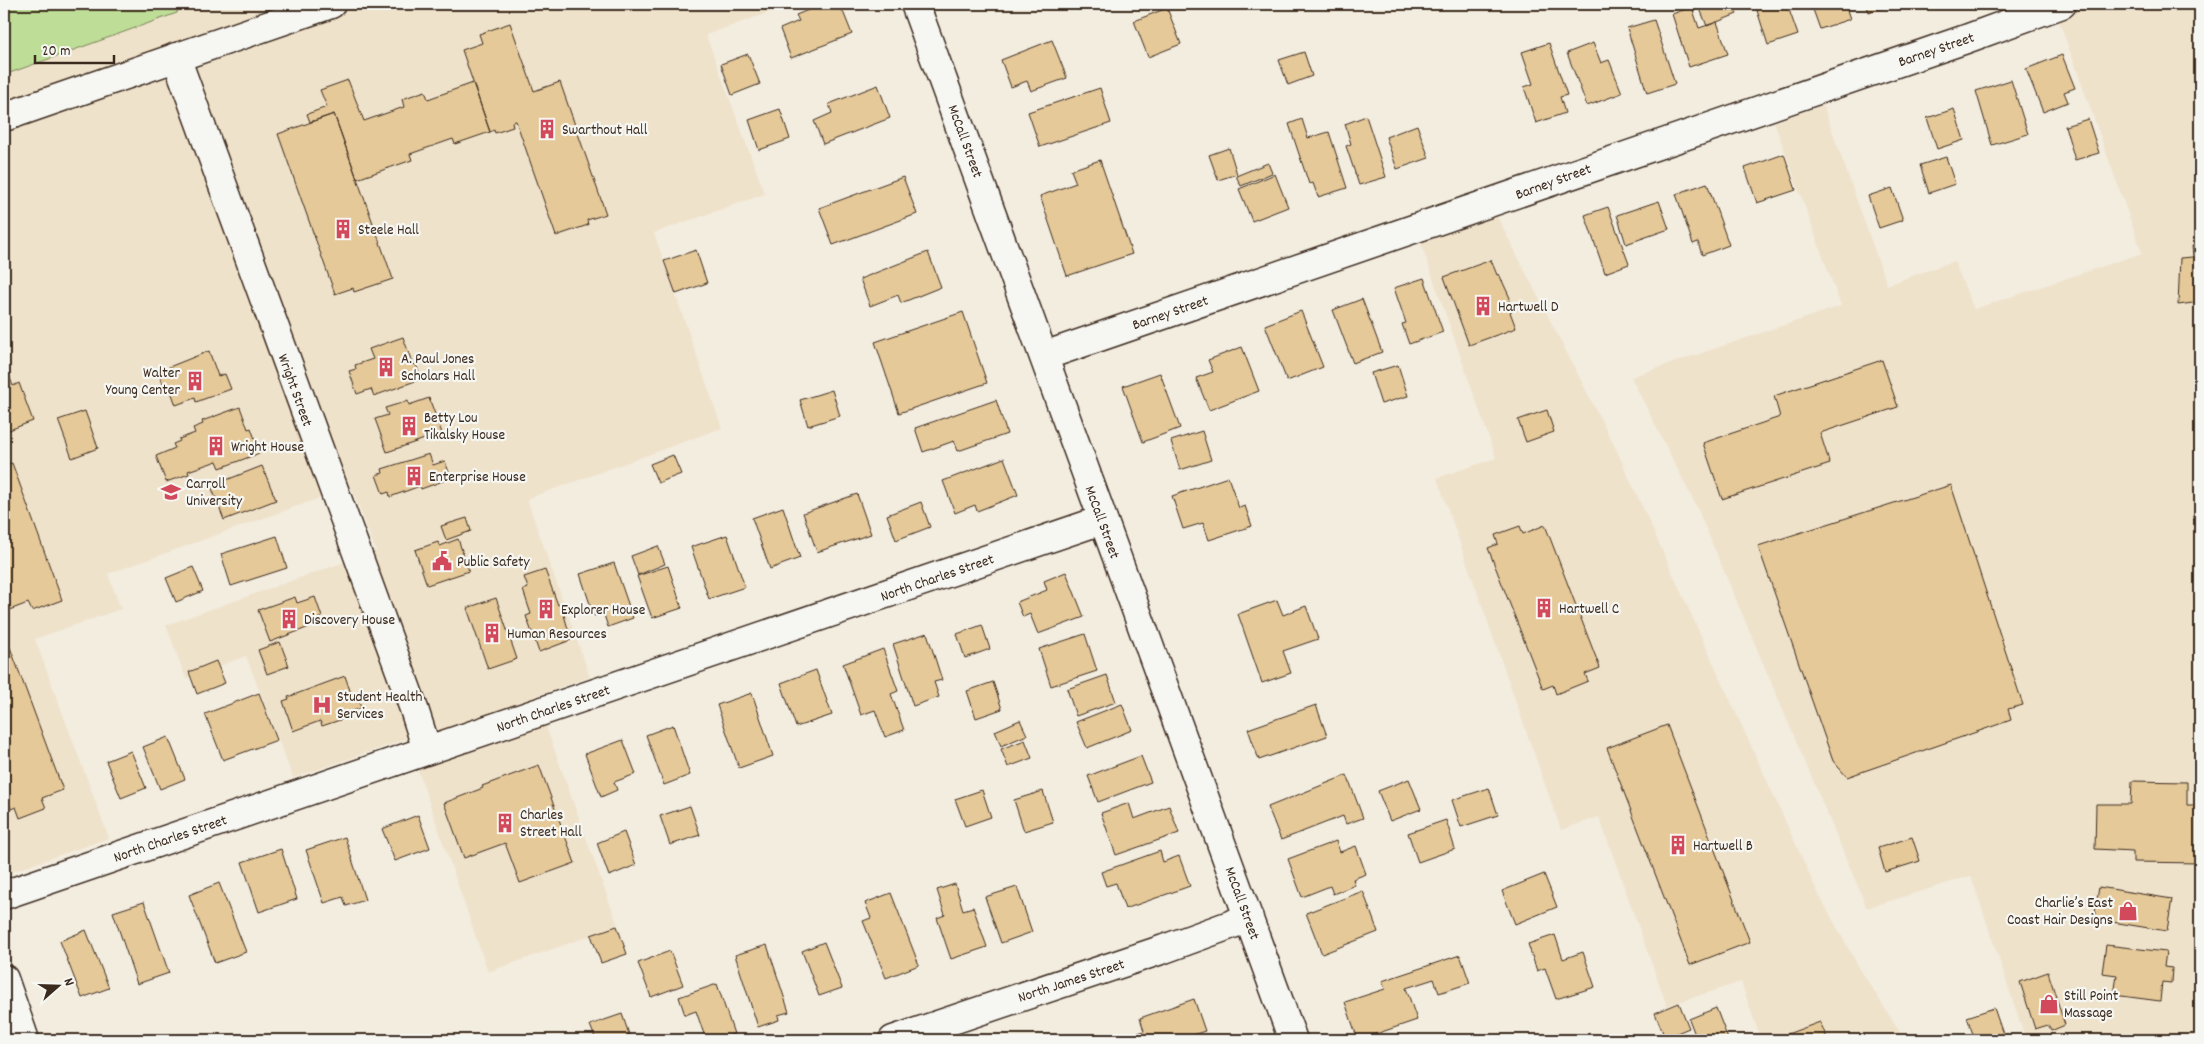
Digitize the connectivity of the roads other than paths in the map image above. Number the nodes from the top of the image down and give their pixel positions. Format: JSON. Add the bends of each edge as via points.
{"nodes":[{"id":1,"x":331,"y":4,"type":"edge"},
{"id":2,"x":915,"y":4,"type":"edge"},
{"id":3,"x":2062,"y":4,"type":"edge"},
{"id":4,"x":176,"y":57,"type":"junction"},
{"id":5,"x":4,"y":117,"type":"edge"},
{"id":6,"x":1044,"y":356,"type":"junction"},
{"id":7,"x":1102,"y":520,"type":"junction"},
{"id":8,"x":427,"y":750,"type":"junction"},
{"id":9,"x":4,"y":895,"type":"edge"},
{"id":10,"x":1249,"y":918,"type":"junction"},
{"id":11,"x":4,"y":979,"type":"edge"},
{"id":12,"x":25,"y":1040,"type":"edge"},
{"id":13,"x":893,"y":1040,"type":"edge"},
{"id":14,"x":1293,"y":1040,"type":"edge"}],
"edges":[{"from":1,"to":4,"type":"street"},
{"from":2,"to":6,"type":"street","name":"McCall Street"},
{"from":3,"to":6,"type":"street","name":"Barney Street"},
{"from":4,"to":5,"type":"street"},
{"from":4,"to":8,"type":"street","name":"Wright Street"},
{"from":6,"to":7,"type":"street","name":"McCall Street"},
{"from":7,"to":8,"type":"street","name":"North Charles Street"},
{"from":7,"to":10,"type":"street","name":"McCall Street"},
{"from":8,"to":9,"type":"street","name":"North Charles Street"},
{"from":10,"to":13,"type":"street","name":"North James Street"},
{"from":10,"to":14,"type":"street","name":"McCall Street"},
{"from":11,"to":12,"type":"street"}]}
